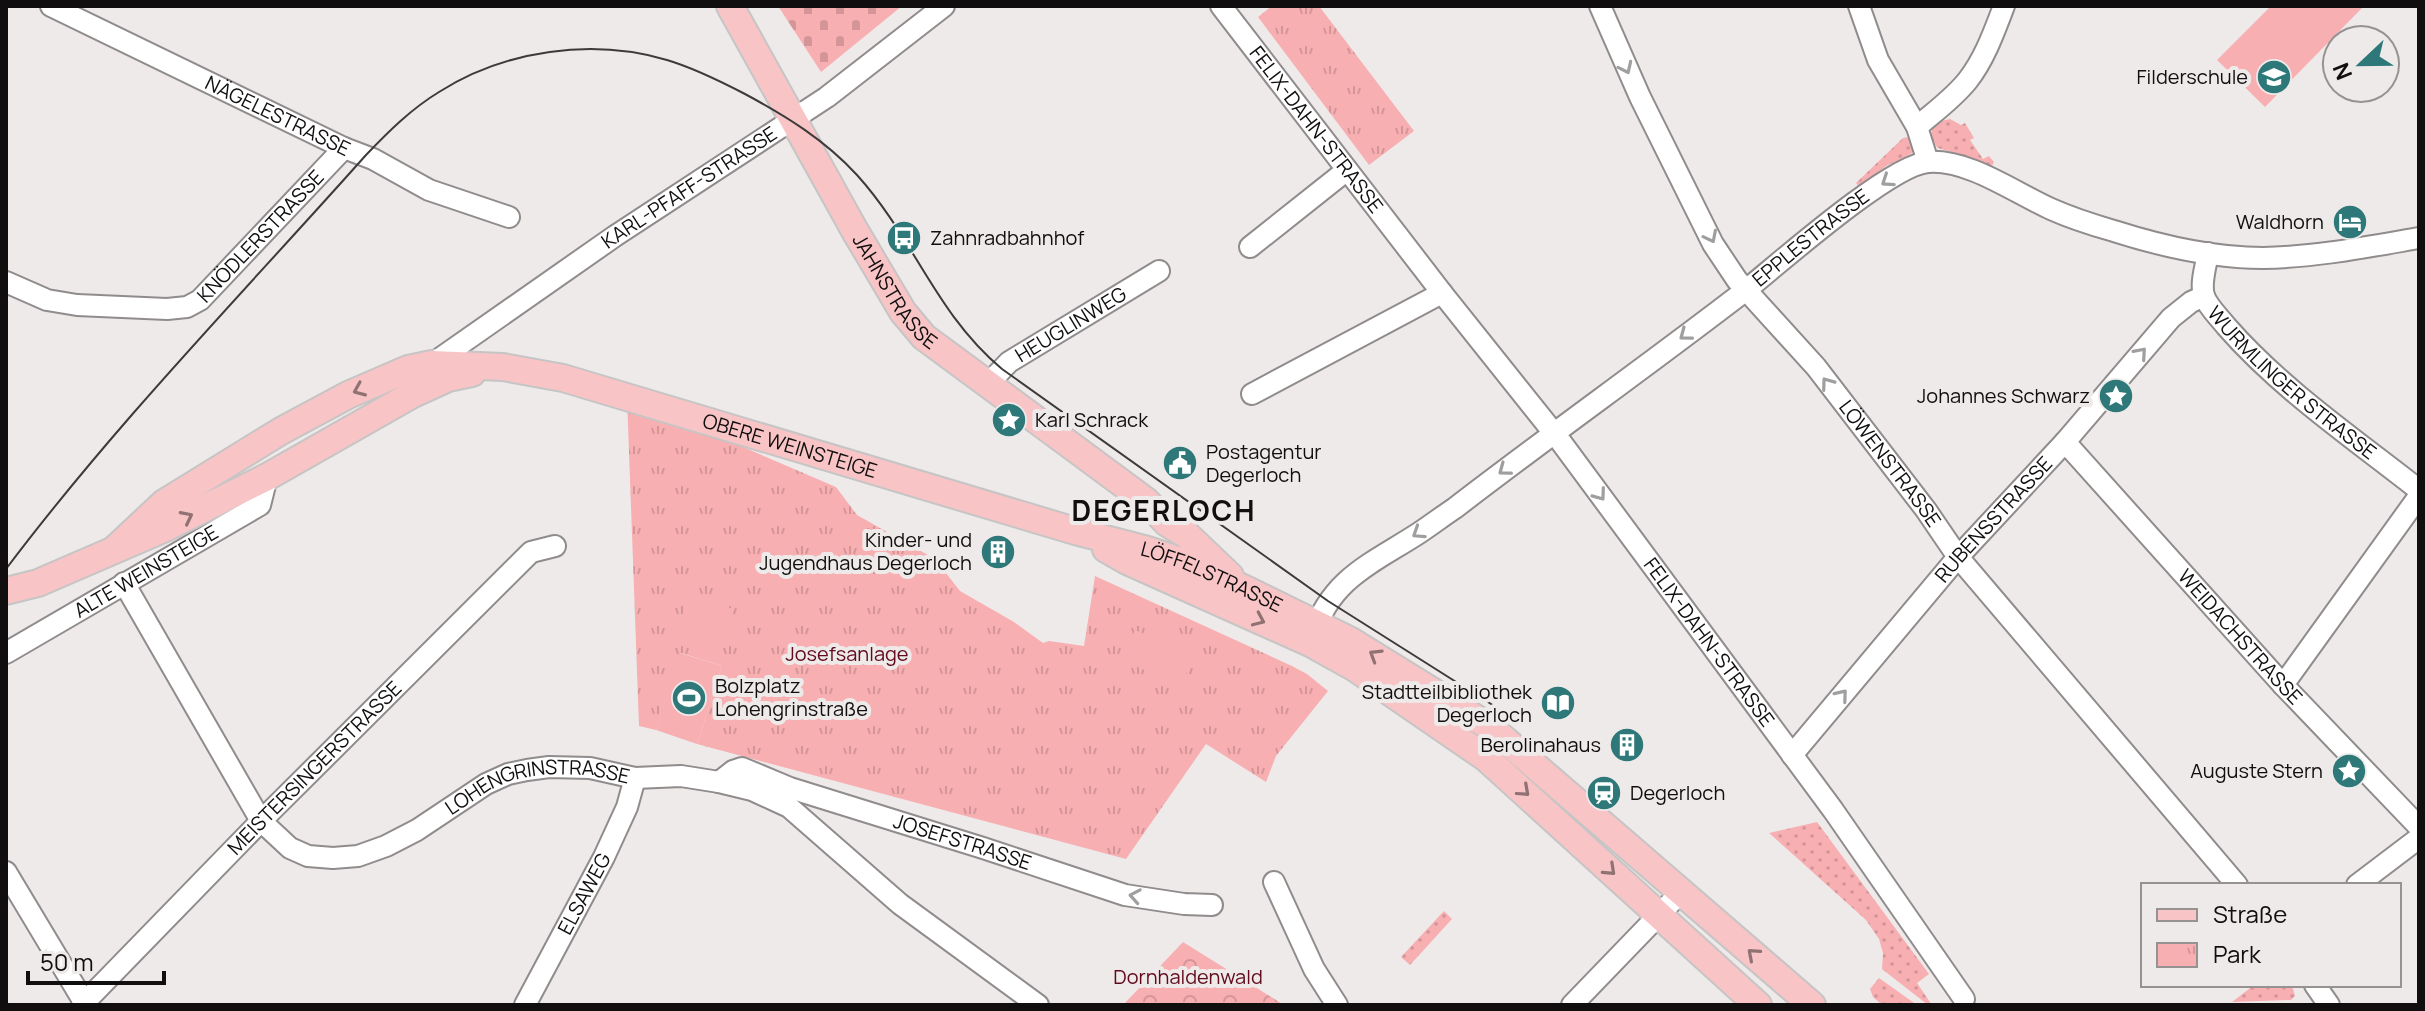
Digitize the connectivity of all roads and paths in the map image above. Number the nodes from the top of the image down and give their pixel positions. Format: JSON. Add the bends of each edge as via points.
{"nodes":[{"id":1,"x":51,"y":6,"type":"edge"},
{"id":2,"x":730,"y":6,"type":"edge"},
{"id":3,"x":944,"y":6,"type":"edge"},
{"id":4,"x":1221,"y":6,"type":"edge"},
{"id":5,"x":1600,"y":6,"type":"edge"},
{"id":6,"x":1859,"y":6,"type":"edge"},
{"id":7,"x":2004,"y":6,"type":"edge"},
{"id":8,"x":794,"y":119,"type":"junction"},
{"id":9,"x":1917,"y":127,"type":"junction"},
{"id":10,"x":344,"y":148,"type":"junction"},
{"id":11,"x":1928,"y":162,"type":"junction"},
{"id":12,"x":1347,"y":170,"type":"junction"},
{"id":13,"x":509,"y":217,"type":"dead end"},
{"id":14,"x":2419,"y":238,"type":"edge"},
{"id":15,"x":1250,"y":247,"type":"dead end"},
{"id":16,"x":2208,"y":253,"type":"junction"},
{"id":17,"x":1159,"y":271,"type":"dead end"},
{"id":18,"x":6,"y":282,"type":"edge"},
{"id":19,"x":1746,"y":290,"type":"junction"},
{"id":20,"x":1442,"y":293,"type":"junction"},
{"id":21,"x":2204,"y":296,"type":"junction"},
{"id":22,"x":432,"y":364,"type":"junction"},
{"id":23,"x":503,"y":367,"type":"junction"},
{"id":24,"x":987,"y":385,"type":"junction"},
{"id":25,"x":1252,"y":394,"type":"dead end"},
{"id":26,"x":376,"y":414,"type":"junction"},
{"id":27,"x":1554,"y":433,"type":"junction"},
{"id":28,"x":2065,"y":442,"type":"junction"},
{"id":29,"x":267,"y":477,"type":"junction"},
{"id":30,"x":2419,"y":490,"type":"edge"},
{"id":31,"x":2419,"y":496,"type":"edge"},
{"id":32,"x":1146,"y":501,"type":"junction"},
{"id":33,"x":1167,"y":523,"type":"junction"},
{"id":34,"x":1075,"y":531,"type":"junction"},
{"id":35,"x":1125,"y":542,"type":"junction"},
{"id":36,"x":555,"y":546,"type":"dead end"},
{"id":37,"x":116,"y":548,"type":"junction"},
{"id":38,"x":1958,"y":557,"type":"junction"},
{"id":39,"x":1187,"y":563,"type":"junction"},
{"id":40,"x":124,"y":583,"type":"junction"},
{"id":41,"x":1245,"y":589,"type":"junction"},
{"id":42,"x":6,"y":591,"type":"edge"},
{"id":43,"x":1207,"y":596,"type":"junction"},
{"id":44,"x":1313,"y":634,"type":"junction"},
{"id":45,"x":6,"y":653,"type":"edge"},
{"id":46,"x":2283,"y":685,"type":"junction"},
{"id":47,"x":1792,"y":755,"type":"junction"},
{"id":48,"x":635,"y":778,"type":"junction"},
{"id":49,"x":719,"y":782,"type":"junction"},
{"id":50,"x":261,"y":821,"type":"junction"},
{"id":51,"x":2419,"y":827,"type":"edge"},
{"id":52,"x":2419,"y":838,"type":"edge"},
{"id":53,"x":6,"y":872,"type":"edge"},
{"id":54,"x":1274,"y":882,"type":"dead end"},
{"id":55,"x":2235,"y":883,"type":"edge"},
{"id":56,"x":2360,"y":883,"type":"edge"},
{"id":57,"x":1682,"y":891,"type":"junction"},
{"id":58,"x":1212,"y":905,"type":"dead end"},
{"id":59,"x":1659,"y":915,"type":"junction"},
{"id":60,"x":2316,"y":987,"type":"edge"},
{"id":61,"x":1964,"y":999,"type":"dead end"},
{"id":62,"x":83,"y":1004,"type":"edge"},
{"id":63,"x":525,"y":1005,"type":"edge"},
{"id":64,"x":1038,"y":1005,"type":"edge"},
{"id":65,"x":1337,"y":1005,"type":"edge"},
{"id":66,"x":1572,"y":1005,"type":"edge"},
{"id":67,"x":1758,"y":1005,"type":"edge"},
{"id":68,"x":1812,"y":1005,"type":"edge"},
{"id":69,"x":2329,"y":1005,"type":"edge"}],
"edges":[{"from":1,"to":10,"type":"street","name":"NÄGELESTRASSE"},
{"from":2,"to":8,"type":"main road","name":"JAHNSTRASSE"},
{"from":3,"to":8,"type":"street","name":"KARL-PFAFF-STRASSE"},
{"from":4,"to":12,"type":"street","name":"FELIX-DAHN-STRASSE"},
{"from":5,"to":19,"type":"street","name":"LÖWENSTRASSE","one_way":true,"via":[[1713,244]]},
{"from":6,"to":9,"type":"street","via":[[1878,60]]},
{"from":7,"to":9,"type":"street","via":[[1980,62],[1955,94]]},
{"from":8,"to":22,"type":"street","name":"KARL-PFAFF-STRASSE"},
{"from":8,"to":24,"type":"main road","name":"JAHNSTRASSE","via":[[903,312],[924,337]]},
{"from":9,"to":11,"type":"street"},
{"from":10,"to":13,"type":"street","name":"NÄGELESTRASSE","via":[[429,190]]},
{"from":10,"to":18,"type":"street","name":"KNÖDLERSTRASSE","via":[[200,300],[187,307],[77,305],[47,300]]},
{"from":11,"to":16,"type":"street","via":[[1978,173],[2051,209],[2116,232]]},
{"from":11,"to":19,"type":"street","name":"EPPLESTRASSE","one_way":true,"via":[[1883,183]]},
{"from":12,"to":15,"type":"street"},
{"from":12,"to":20,"type":"street","name":"FELIX-DAHN-STRASSE"},
{"from":14,"to":16,"type":"street","via":[[2287,257]]},
{"from":16,"to":21,"type":"street","name":"WURMLINGER STRASSE"},
{"from":17,"to":24,"type":"street","name":"HEUGLINWEG","via":[[1009,362]]},
{"from":19,"to":27,"type":"street","name":"EPPLESTRASSE","one_way":true},
{"from":38,"to":19,"type":"street","name":"LÖWENSTRASSE","one_way":true,"via":[[1816,367]]},
{"from":20,"to":25,"type":"street"},
{"from":20,"to":27,"type":"street","name":"FELIX-DAHN-STRASSE"},
{"from":28,"to":21,"type":"street","name":"RUBENSSTRASSE","one_way":true,"via":[[2171,318]]},
{"from":21,"to":30,"type":"street","name":"WURMLINGER STRASSE","via":[[2245,348]]},
{"from":22,"to":23,"type":"main road","name":"OBERE WEINSTEIGE"},
{"from":22,"to":26,"type":"main road"},
{"from":22,"to":37,"type":"main road","name":"OBERE WEINSTEIGE","one_way":true,"via":[[348,395],[281,431],[164,503]]},
{"from":23,"to":26,"type":"main road","name":"OBERE WEINSTEIGE","via":[[448,378]]},
{"from":23,"to":34,"type":"main road","name":"OBERE WEINSTEIGE","via":[[563,378]]},
{"from":24,"to":32,"type":"main road","name":"JAHNSTRASSE"},
{"from":26,"to":29,"type":"main road","name":"OBERE WEINSTEIGE"},
{"from":27,"to":44,"type":"street","name":"EPPLESTRASSE","one_way":true,"via":[[1419,533],[1356,571],[1328,601]]},
{"from":27,"to":47,"type":"street","name":"FELIX-DAHN-STRASSE","one_way":true},
{"from":28,"to":38,"type":"street","name":"RUBENSSTRASSE"},
{"from":28,"to":46,"type":"street","name":"WEIDACHSTRASSE"},
{"from":37,"to":29,"type":"main road","name":"OBERE WEINSTEIGE","one_way":true},
{"from":29,"to":40,"type":"street","name":"ALTE WEINSTEIGE","via":[[260,505]]},
{"from":31,"to":46,"type":"street"},
{"from":32,"to":33,"type":"main road","name":"JAHNSTRASSE"},
{"from":32,"to":35,"type":"main road","via":[[1141,521]]},
{"from":33,"to":39,"type":"main road","name":"JAHNSTRASSE"},
{"from":33,"to":41,"type":"main road","name":"JAHNSTRASSE"},
{"from":34,"to":35,"type":"main road","name":"LÖFFELSTRASSE"},
{"from":34,"to":43,"type":"main road","name":"LÖFFELSTRASSE"},
{"from":35,"to":39,"type":"main road","name":"LÖFFELSTRASSE"},
{"from":36,"to":50,"type":"street","name":"MEISTERSINGERSTRASSE","via":[[531,552]]},
{"from":37,"to":42,"type":"main road","name":"OBERE WEINSTEIGE","via":[[38,583]]},
{"from":47,"to":38,"type":"street","name":"RUBENSSTRASSE","one_way":true},
{"from":38,"to":55,"type":"street","name":"LÖWENSTRASSE"},
{"from":39,"to":41,"type":"main road","name":"LÖFFELSTRASSE"},
{"from":39,"to":43,"type":"main road","name":"JAHNSTRASSE"},
{"from":40,"to":45,"type":"street","name":"ALTE WEINSTEIGE"},
{"from":40,"to":50,"type":"street","name":"LOHENGRINSTRASSE"},
{"from":41,"to":44,"type":"main road","name":"LÖFFELSTRASSE"},
{"from":43,"to":44,"type":"main road","name":"LÖFFELSTRASSE","one_way":true},
{"from":57,"to":44,"type":"main road","name":"LÖFFELSTRASSE","one_way":true,"via":[[1490,727],[1351,641]]},
{"from":44,"to":59,"type":"main road","name":"LÖFFELSTRASSE","one_way":true,"via":[[1486,758]]},
{"from":46,"to":51,"type":"street","name":"WEIDACHSTRASSE"},
{"from":47,"to":61,"type":"street","name":"FELIX-DAHN-STRASSE"},
{"from":48,"to":49,"type":"street","name":"LOHENGRINSTRASSE","via":[[681,776]]},
{"from":48,"to":50,"type":"street","name":"LOHENGRINSTRASSE","via":[[590,768],[508,774],[417,830],[358,856],[308,856]]},
{"from":48,"to":63,"type":"street","name":"ELSAWEG","via":[[604,857]]},
{"from":58,"to":49,"type":"street","name":"JOSEFSTRASSE","one_way":true,"via":[[1125,895],[804,793],[742,768]]},
{"from":49,"to":64,"type":"street","name":"LOHENGRINSTRASSE","via":[[789,807],[900,904]]},
{"from":50,"to":62,"type":"street","name":"MEISTERSINGERSTRASSE"},
{"from":52,"to":56,"type":"street"},
{"from":53,"to":62,"type":"street"},
{"from":54,"to":65,"type":"street","via":[[1314,969]]},
{"from":57,"to":59,"type":"street"},
{"from":68,"to":57,"type":"main road","name":"LÖFFELSTRASSE","one_way":true},
{"from":59,"to":66,"type":"street"},
{"from":59,"to":67,"type":"main road","name":"LÖFFELSTRASSE"},
{"from":60,"to":69,"type":"street"}]}
